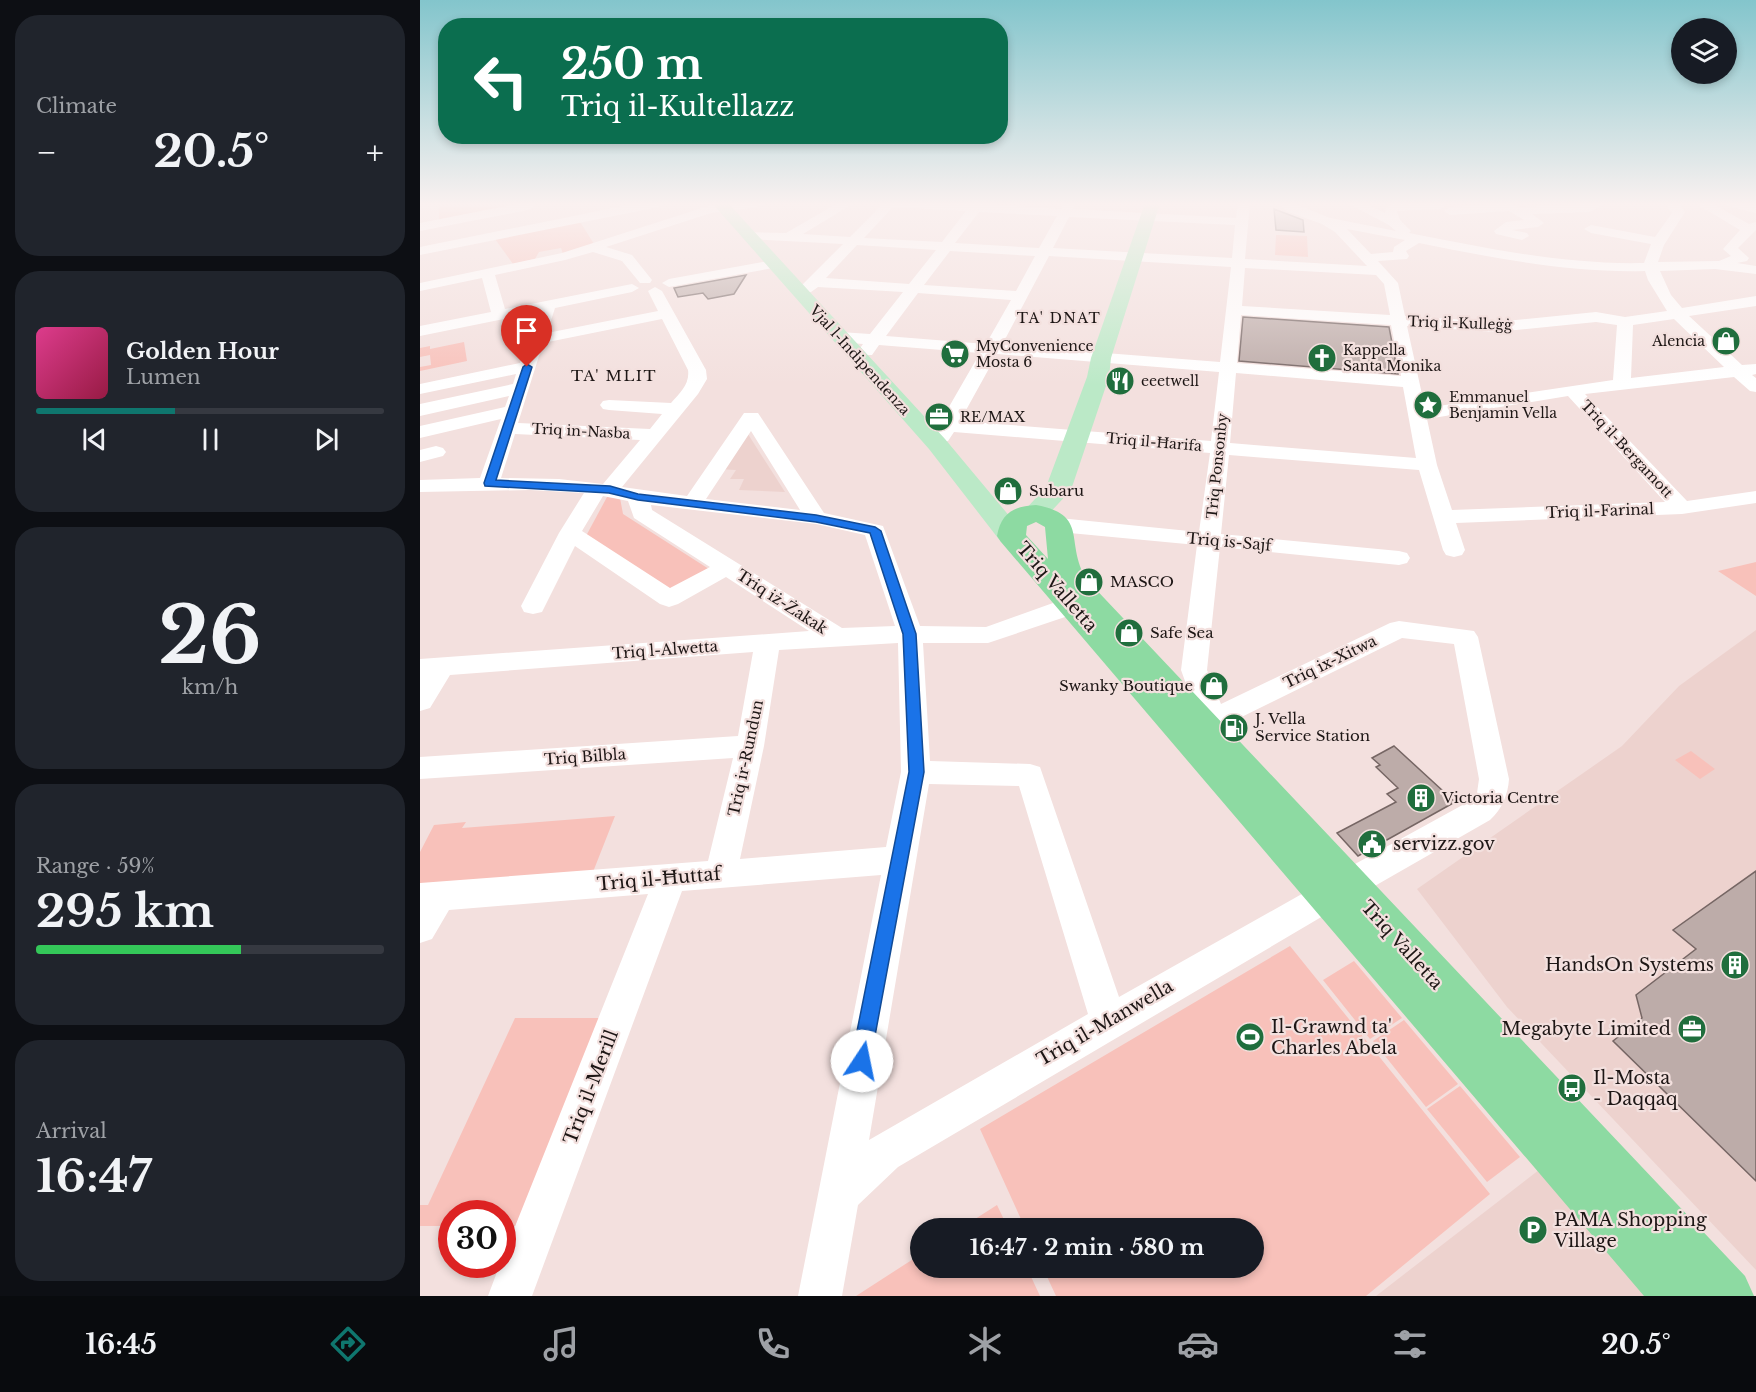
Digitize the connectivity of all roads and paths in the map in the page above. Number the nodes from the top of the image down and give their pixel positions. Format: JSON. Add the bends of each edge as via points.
{"nodes":[{"id":1,"x":495,"y":263,"type":"edge"},
{"id":2,"x":632,"y":263,"type":"edge"},
{"id":3,"x":745,"y":263,"type":"edge"},
{"id":4,"x":776,"y":263,"type":"edge"},
{"id":5,"x":833,"y":263,"type":"edge"},
{"id":6,"x":932,"y":263,"type":"edge"},
{"id":7,"x":1038,"y":263,"type":"edge"},
{"id":8,"x":1133,"y":263,"type":"edge"},
{"id":9,"x":1238,"y":263,"type":"edge"},
{"id":10,"x":1302,"y":263,"type":"edge"},
{"id":11,"x":1513,"y":263,"type":"edge"},
{"id":12,"x":1575,"y":263,"type":"edge"},
{"id":13,"x":1654,"y":263,"type":"edge"},
{"id":14,"x":1721,"y":263,"type":"edge"},
{"id":15,"x":1371,"y":264,"type":"joint"},
{"id":16,"x":1578,"y":264,"type":"junction"},
{"id":17,"x":1715,"y":265,"type":"junction"},
{"id":18,"x":1652,"y":271,"type":"junction"},
{"id":19,"x":1755,"y":271,"type":"edge"},
{"id":20,"x":487,"y":272,"type":"junction"},
{"id":21,"x":650,"y":285,"type":"junction"},
{"id":22,"x":420,"y":287,"type":"edge"},
{"id":23,"x":808,"y":288,"type":"junction"},
{"id":24,"x":913,"y":289,"type":"junction"},
{"id":25,"x":1020,"y":296,"type":"junction"},
{"id":26,"x":1756,"y":301,"type":"edge"},
{"id":27,"x":548,"y":305,"type":"junction"},
{"id":28,"x":497,"y":310,"type":"junction"},
{"id":29,"x":1233,"y":310,"type":"junction"},
{"id":30,"x":1676,"y":313,"type":"junction"},
{"id":31,"x":666,"y":314,"type":"junction"},
{"id":32,"x":420,"y":320,"type":"edge"},
{"id":33,"x":1398,"y":321,"type":"junction"},
{"id":34,"x":1625,"y":322,"type":"junction"},
{"id":35,"x":420,"y":331,"type":"edge"},
{"id":36,"x":840,"y":337,"type":"junction"},
{"id":37,"x":536,"y":340,"type":"junction"},
{"id":38,"x":874,"y":340,"type":"junction"},
{"id":39,"x":989,"y":351,"type":"junction"},
{"id":40,"x":1101,"y":358,"type":"junction"},
{"id":41,"x":859,"y":359,"type":"junction"},
{"id":42,"x":527,"y":367,"type":"junction"},
{"id":43,"x":1227,"y":368,"type":"junction"},
{"id":44,"x":1747,"y":370,"type":"edge"},
{"id":45,"x":1622,"y":384,"type":"junction"},
{"id":46,"x":1756,"y":387,"type":"edge"},
{"id":47,"x":520,"y":388,"type":"junction"},
{"id":48,"x":420,"y":389,"type":"edge"},
{"id":49,"x":1572,"y":390,"type":"junction"},
{"id":50,"x":1413,"y":398,"type":"junction"},
{"id":51,"x":609,"y":405,"type":"dead end"},
{"id":52,"x":676,"y":409,"type":"junction"},
{"id":53,"x":420,"y":410,"type":"edge"},
{"id":54,"x":510,"y":419,"type":"junction"},
{"id":55,"x":420,"y":432,"type":"edge"},
{"id":56,"x":942,"y":434,"type":"junction"},
{"id":57,"x":654,"y":435,"type":"junction"},
{"id":58,"x":1078,"y":436,"type":"junction"},
{"id":59,"x":1220,"y":448,"type":"junction"},
{"id":60,"x":1427,"y":465,"type":"junction"},
{"id":61,"x":489,"y":483,"type":"junction"},
{"id":62,"x":420,"y":486,"type":"edge"},
{"id":63,"x":603,"y":489,"type":"junction"},
{"id":64,"x":638,"y":497,"type":"junction"},
{"id":65,"x":692,"y":504,"type":"junction"},
{"id":66,"x":1750,"y":504,"type":"edge"},
{"id":67,"x":1682,"y":508,"type":"junction"},
{"id":68,"x":816,"y":518,"type":"junction"},
{"id":69,"x":1443,"y":518,"type":"junction"},
{"id":70,"x":1033,"y":522,"type":"junction"},
{"id":71,"x":570,"y":533,"type":"junction"},
{"id":72,"x":1209,"y":540,"type":"junction"},
{"id":73,"x":1454,"y":550,"type":"dead end"},
{"id":74,"x":1399,"y":558,"type":"dead end"},
{"id":75,"x":727,"y":567,"type":"junction"},
{"id":76,"x":533,"y":606,"type":"dead end"},
{"id":77,"x":1062,"y":609,"type":"dead end"},
{"id":78,"x":910,"y":634,"type":"junction"},
{"id":79,"x":837,"y":637,"type":"junction"},
{"id":80,"x":1465,"y":637,"type":"joint"},
{"id":81,"x":768,"y":642,"type":"junction"},
{"id":82,"x":431,"y":667,"type":"edge"},
{"id":83,"x":1178,"y":676,"type":"junction"},
{"id":84,"x":420,"y":701,"type":"edge"},
{"id":85,"x":1200,"y":725,"type":"junction"},
{"id":86,"x":750,"y":746,"type":"junction"},
{"id":87,"x":420,"y":768,"type":"edge"},
{"id":88,"x":916,"y":772,"type":"junction"},
{"id":89,"x":898,"y":860,"type":"junction"},
{"id":90,"x":721,"y":874,"type":"junction"},
{"id":91,"x":671,"y":878,"type":"junction"},
{"id":92,"x":1338,"y":891,"type":"junction"},
{"id":93,"x":430,"y":897,"type":"edge"},
{"id":94,"x":420,"y":928,"type":"edge"},
{"id":95,"x":1108,"y":1020,"type":"junction"},
{"id":96,"x":849,"y":1128,"type":"junction"},
{"id":97,"x":884,"y":1153,"type":"junction"},
{"id":98,"x":839,"y":1194,"type":"junction"},
{"id":99,"x":510,"y":1296,"type":"edge"},
{"id":100,"x":820,"y":1296,"type":"edge"},
{"id":101,"x":1682,"y":1296,"type":"edge"},
{"id":102,"x":1725,"y":1296,"type":"edge"}],
"edges":[{"from":1,"to":20,"type":"street"},
{"from":2,"to":21,"type":"street"},
{"from":3,"to":21,"type":"street"},
{"from":4,"to":23,"type":"main road","name":"Vjal l-Indipendenza"},
{"from":5,"to":23,"type":"street"},
{"from":6,"to":24,"type":"street"},
{"from":7,"to":25,"type":"street"},
{"from":8,"to":40,"type":"main road"},
{"from":9,"to":29,"type":"street","name":"Triq Ponsonby"},
{"from":10,"to":15,"type":"street"},
{"from":11,"to":16,"type":"street","via":[[1531,267]]},
{"from":12,"to":16,"type":"street"},
{"from":13,"to":18,"type":"street"},
{"from":14,"to":17,"type":"street"},
{"from":15,"to":33,"type":"street","via":[[1391,283]]},
{"from":16,"to":18,"type":"street"},
{"from":17,"to":18,"type":"street"},
{"from":17,"to":19,"type":"street"},
{"from":18,"to":30,"type":"street","via":[[1660,292]]},
{"from":20,"to":22,"type":"street"},
{"from":20,"to":28,"type":"street"},
{"from":21,"to":27,"type":"street"},
{"from":21,"to":31,"type":"street"},
{"from":23,"to":24,"type":"street"},
{"from":23,"to":36,"type":"main road","name":"Vjal l-Indipendenza"},
{"from":24,"to":25,"type":"street"},
{"from":24,"to":38,"type":"street"},
{"from":25,"to":39,"type":"street"},
{"from":26,"to":30,"type":"street","name":"Triq il-Kulleġġ"},
{"from":27,"to":28,"type":"street"},
{"from":27,"to":37,"type":"street"},
{"from":28,"to":32,"type":"street"},
{"from":28,"to":35,"type":"street"},
{"from":29,"to":33,"type":"street","name":"Triq il-Kulleġġ"},
{"from":29,"to":43,"type":"street","name":"Triq Ponsonby"},
{"from":30,"to":34,"type":"street","name":"Triq il-Kulleġġ"},
{"from":30,"to":44,"type":"street"},
{"from":31,"to":37,"type":"street"},
{"from":31,"to":52,"type":"street","via":[[697,370],[698,379]]},
{"from":33,"to":34,"type":"street","name":"Triq il-Kulleġġ","via":[[1496,327],[1596,317]]},
{"from":33,"to":50,"type":"street"},
{"from":34,"to":45,"type":"street"},
{"from":36,"to":38,"type":"street"},
{"from":36,"to":41,"type":"main road","name":"Vjal l-Indipendenza"},
{"from":37,"to":42,"type":"street"},
{"from":38,"to":39,"type":"street"},
{"from":38,"to":41,"type":"street"},
{"from":39,"to":40,"type":"street"},
{"from":39,"to":56,"type":"street"},
{"from":40,"to":43,"type":"street"},
{"from":40,"to":58,"type":"main road"},
{"from":41,"to":56,"type":"main road","name":"Vjal l-Indipendenza","via":[[917,423]]},
{"from":42,"to":47,"type":"street"},
{"from":42,"to":48,"type":"street"},
{"from":43,"to":50,"type":"street"},
{"from":43,"to":59,"type":"street","name":"Triq Ponsonby"},
{"from":44,"to":45,"type":"street"},
{"from":44,"to":46,"type":"street"},
{"from":45,"to":49,"type":"street"},
{"from":47,"to":53,"type":"street"},
{"from":47,"to":54,"type":"street"},
{"from":49,"to":50,"type":"street","via":[[1470,404]]},
{"from":49,"to":67,"type":"street","name":"Triq il-Bergamott"},
{"from":50,"to":60,"type":"street"},
{"from":51,"to":52,"type":"street"},
{"from":52,"to":57,"type":"street"},
{"from":54,"to":55,"type":"street","name":"Triq in-Nasba"},
{"from":54,"to":57,"type":"street","name":"Triq in-Nasba"},
{"from":54,"to":61,"type":"street"},
{"from":56,"to":58,"type":"street","name":"Triq il-Ħarifa"},
{"from":56,"to":70,"type":"main road","name":"Vjal l-Indipendenza","via":[[977,491]]},
{"from":57,"to":63,"type":"street"},
{"from":58,"to":59,"type":"street","name":"Triq il-Ħarifa"},
{"from":58,"to":70,"type":"main road","via":[[1058,490]]},
{"from":59,"to":60,"type":"street","name":"Triq il-Ħarifa"},
{"from":59,"to":72,"type":"street","name":"Triq Ponsonby"},
{"from":60,"to":69,"type":"street"},
{"from":61,"to":62,"type":"street"},
{"from":61,"to":63,"type":"street"},
{"from":63,"to":64,"type":"street"},
{"from":63,"to":71,"type":"street"},
{"from":64,"to":65,"type":"street"},
{"from":64,"to":75,"type":"street","name":"Triq iż-Żakak","via":[[642,513]]},
{"from":65,"to":68,"type":"street"},
{"from":65,"to":68,"type":"street","via":[[751,417]]},
{"from":66,"to":67,"type":"street","name":"Triq il-Farinal"},
{"from":67,"to":69,"type":"street","name":"Triq il-Farinal"},
{"from":68,"to":78,"type":"street","via":[[875,531]]},
{"from":69,"to":73,"type":"street"},
{"from":70,"to":72,"type":"street","name":"Triq is-Sajf"},
{"from":70,"to":83,"type":"highway","name":"Triq Valletta","via":[[1058,536],[1068,575]]},
{"from":70,"to":92,"type":"highway","name":"Triq Valletta"},
{"from":71,"to":75,"type":"street","name":"Triq iż-Żakak","via":[[669,599]]},
{"from":71,"to":76,"type":"street"},
{"from":72,"to":74,"type":"street","name":"Triq is-Sajf"},
{"from":72,"to":83,"type":"street","name":"Triq Ponsonby"},
{"from":75,"to":79,"type":"street","name":"Triq iż-Żakak"},
{"from":77,"to":78,"type":"street","name":"Triq l-Alwetta","via":[[988,635]]},
{"from":78,"to":79,"type":"street","name":"Triq l-Alwetta"},
{"from":78,"to":88,"type":"street"},
{"from":79,"to":81,"type":"street","name":"Triq l-Alwetta"},
{"from":80,"to":85,"type":"street","name":"Triq ix-Xitwa","via":[[1399,629]]},
{"from":80,"to":92,"type":"street","name":"Triq il-Manwella","via":[[1494,779],[1489,803]]},
{"from":81,"to":82,"type":"street","name":"Triq l-Alwetta"},
{"from":81,"to":86,"type":"street","name":"Triq ir-Rundun"},
{"from":82,"to":84,"type":"street"},
{"from":83,"to":85,"type":"highway","name":"Triq Valletta"},
{"from":85,"to":92,"type":"highway","name":"Triq Valletta"},
{"from":86,"to":87,"type":"street","name":"Triq Bilbla"},
{"from":86,"to":90,"type":"street","name":"Triq ir-Rundun"},
{"from":88,"to":89,"type":"street"},
{"from":88,"to":95,"type":"street","via":[[1030,774]]},
{"from":89,"to":90,"type":"street","name":"Triq il-Ħuttaf"},
{"from":89,"to":96,"type":"street"},
{"from":90,"to":91,"type":"street","name":"Triq il-Ħuttaf"},
{"from":91,"to":93,"type":"street","name":"Triq il-Ħuttaf"},
{"from":91,"to":99,"type":"street","name":"Triq il-Merill"},
{"from":92,"to":95,"type":"street","name":"Triq il-Manwella"},
{"from":92,"to":101,"type":"highway","name":"Triq Valletta"},
{"from":92,"to":102,"type":"highway","name":"Triq Valletta"},
{"from":93,"to":94,"type":"street"},
{"from":95,"to":97,"type":"street","name":"Triq il-Manwella"},
{"from":96,"to":97,"type":"street"},
{"from":96,"to":98,"type":"street"},
{"from":97,"to":98,"type":"street","name":"Triq il-Manwella"},
{"from":98,"to":100,"type":"street"}]}
